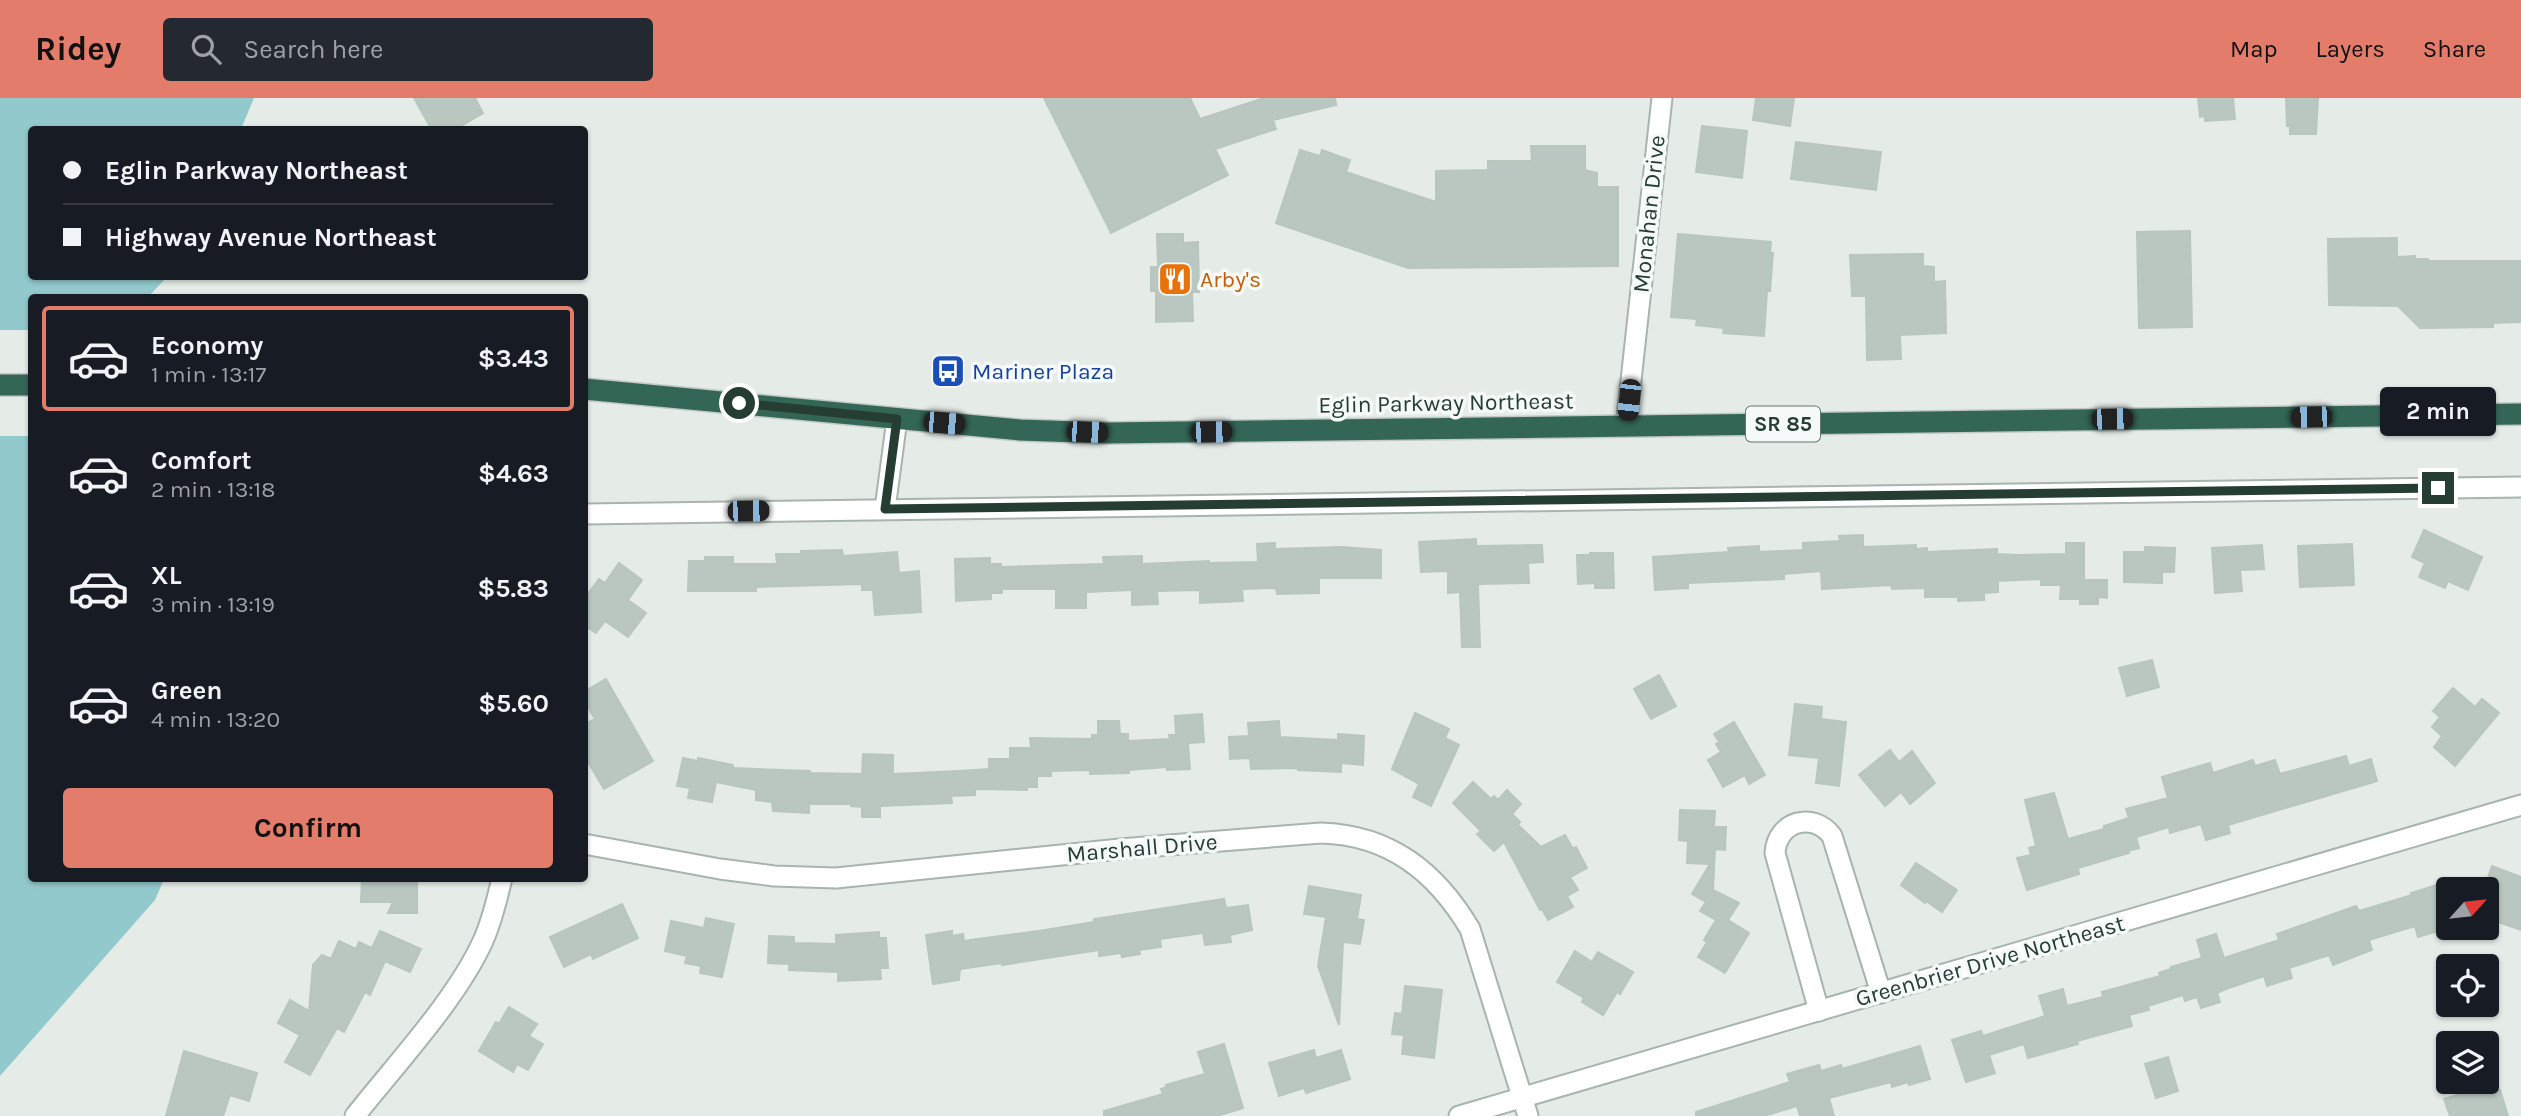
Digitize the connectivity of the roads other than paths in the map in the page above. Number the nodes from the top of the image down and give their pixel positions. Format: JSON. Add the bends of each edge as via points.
{"nodes":[{"id":1,"x":1662,"y":98,"type":"edge"},
{"id":2,"x":0,"y":385,"type":"edge"},
{"id":3,"x":28,"y":385,"type":"edge"},
{"id":4,"x":588,"y":389,"type":"edge"},
{"id":5,"x":2521,"y":414,"type":"edge"},
{"id":6,"x":897,"y":419,"type":"junction"},
{"id":7,"x":1626,"y":426,"type":"junction"},
{"id":8,"x":2521,"y":487,"type":"edge"},
{"id":9,"x":885,"y":509,"type":"junction"},
{"id":10,"x":588,"y":514,"type":"edge"},
{"id":11,"x":2521,"y":805,"type":"edge"},
{"id":12,"x":588,"y":845,"type":"edge"},
{"id":13,"x":501,"y":882,"type":"edge"},
{"id":14,"x":1881,"y":993,"type":"junction"},
{"id":15,"x":1819,"y":1011,"type":"junction"},
{"id":16,"x":1525,"y":1107,"type":"edge"},
{"id":17,"x":355,"y":1116,"type":"edge"},
{"id":18,"x":1459,"y":1116,"type":"edge"}],
"edges":[{"from":1,"to":7,"type":"street","name":"Monahan Drive"},
{"from":2,"to":3,"type":"highway"},
{"from":4,"to":6,"type":"highway","name":"Eglin Parkway Northeast","number":"SR 85"},
{"from":5,"to":7,"type":"highway","name":"Eglin Parkway Northeast","number":"SR 85"},
{"from":6,"to":7,"type":"highway","name":"Eglin Parkway Northeast","number":"SR 85","via":[[1108,433]]},
{"from":6,"to":9,"type":"street"},
{"from":8,"to":9,"type":"street"},
{"from":9,"to":10,"type":"street"},
{"from":11,"to":14,"type":"street","name":"Greenbrier Drive Northeast"},
{"from":12,"to":16,"type":"street","name":"Marshall Drive","via":[[720,869],[836,878],[1321,833],[1372,842],[1409,860],[1457,907],[1478,948]]},
{"from":13,"to":17,"type":"street","via":[[483,941],[462,977]]},
{"from":14,"to":15,"type":"street","name":"Greenbrier Drive Northeast"},
{"from":14,"to":15,"type":"street","via":[[1832,836],[1812,821],[1796,822],[1782,831],[1774,853]]},
{"from":15,"to":16,"type":"street","name":"Greenbrier Drive Northeast"},
{"from":16,"to":18,"type":"street","name":"Greenbrier Drive Northeast"}]}
